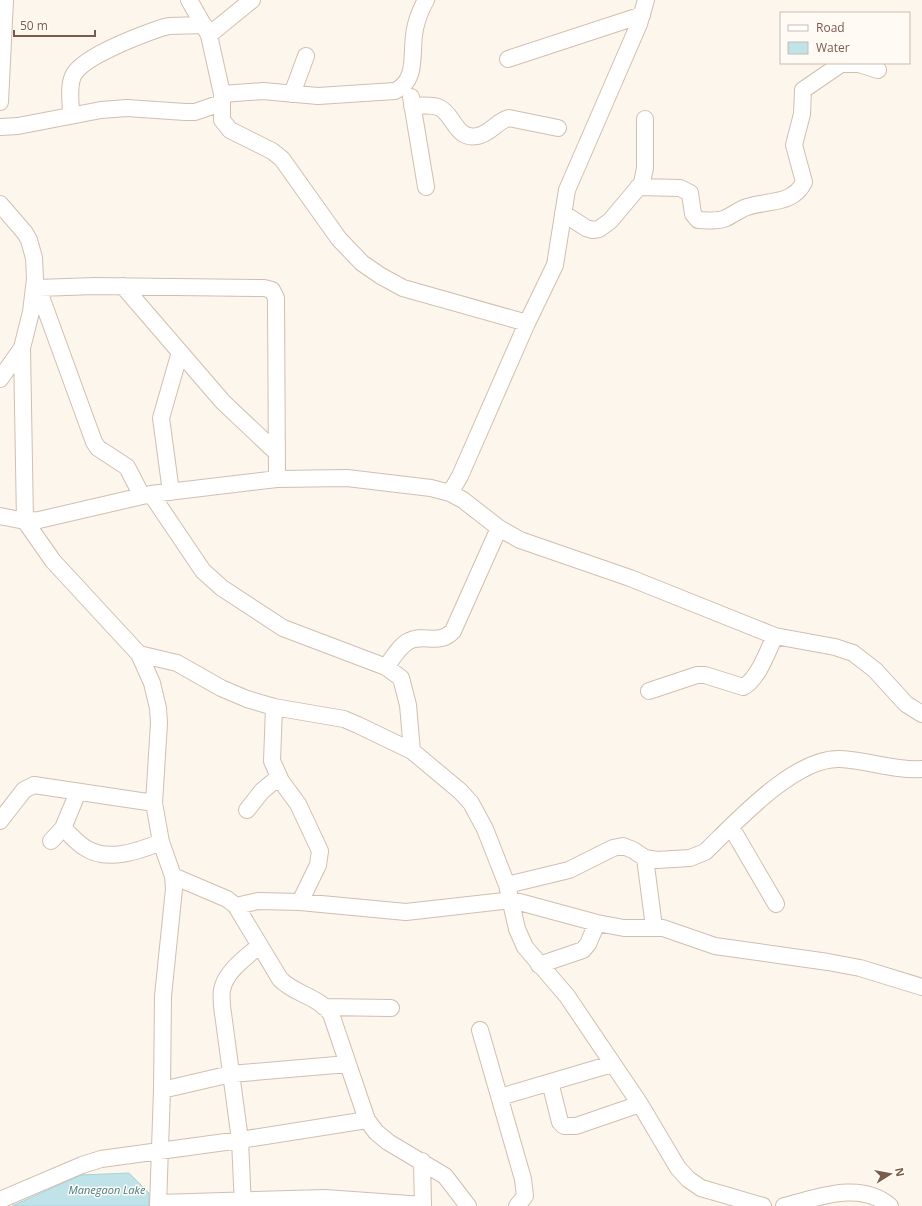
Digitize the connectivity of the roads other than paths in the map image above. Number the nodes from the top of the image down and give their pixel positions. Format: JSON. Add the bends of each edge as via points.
{"nodes":[{"id":1,"x":5,"y":0,"type":"edge"},
{"id":2,"x":189,"y":0,"type":"edge"},
{"id":3,"x":252,"y":0,"type":"edge"},
{"id":4,"x":426,"y":0,"type":"edge"},
{"id":5,"x":646,"y":0,"type":"edge"},
{"id":6,"x":642,"y":16,"type":"junction"},
{"id":7,"x":207,"y":30,"type":"junction"},
{"id":8,"x":306,"y":56,"type":"dead end"},
{"id":9,"x":508,"y":59,"type":"dead end"},
{"id":10,"x":878,"y":70,"type":"dead end"},
{"id":11,"x":408,"y":82,"type":"junction"},
{"id":12,"x":292,"y":94,"type":"junction"},
{"id":13,"x":222,"y":99,"type":"junction"},
{"id":14,"x":0,"y":102,"type":"edge"},
{"id":15,"x":412,"y":106,"type":"junction"},
{"id":16,"x":71,"y":115,"type":"junction"},
{"id":17,"x":644,"y":119,"type":"dead end"},
{"id":18,"x":0,"y":127,"type":"edge"},
{"id":19,"x":558,"y":128,"type":"dead end"},
{"id":20,"x":426,"y":187,"type":"dead end"},
{"id":21,"x":638,"y":187,"type":"junction"},
{"id":22,"x":0,"y":204,"type":"edge"},
{"id":23,"x":562,"y":213,"type":"junction"},
{"id":24,"x":37,"y":283,"type":"junction"},
{"id":25,"x":123,"y":286,"type":"junction"},
{"id":26,"x":527,"y":323,"type":"junction"},
{"id":27,"x":22,"y":348,"type":"junction"},
{"id":28,"x":180,"y":352,"type":"junction"},
{"id":29,"x":0,"y":379,"type":"edge"},
{"id":30,"x":277,"y":453,"type":"junction"},
{"id":31,"x":277,"y":480,"type":"junction"},
{"id":32,"x":171,"y":492,"type":"junction"},
{"id":33,"x":450,"y":493,"type":"junction"},
{"id":34,"x":146,"y":495,"type":"junction"},
{"id":35,"x":1,"y":517,"type":"edge"},
{"id":36,"x":25,"y":521,"type":"junction"},
{"id":37,"x":499,"y":528,"type":"junction"},
{"id":38,"x":775,"y":636,"type":"junction"},
{"id":39,"x":140,"y":654,"type":"junction"},
{"id":40,"x":386,"y":667,"type":"junction"},
{"id":41,"x":649,"y":691,"type":"dead end"},
{"id":42,"x":274,"y":707,"type":"junction"},
{"id":43,"x":922,"y":714,"type":"edge"},
{"id":44,"x":412,"y":751,"type":"junction"},
{"id":45,"x":922,"y":769,"type":"edge"},
{"id":46,"x":279,"y":777,"type":"junction"},
{"id":47,"x":78,"y":792,"type":"junction"},
{"id":48,"x":154,"y":803,"type":"junction"},
{"id":49,"x":247,"y":810,"type":"dead end"},
{"id":50,"x":0,"y":821,"type":"edge"},
{"id":51,"x":731,"y":827,"type":"junction"},
{"id":52,"x":63,"y":828,"type":"junction"},
{"id":53,"x":51,"y":841,"type":"dead end"},
{"id":54,"x":161,"y":842,"type":"junction"},
{"id":55,"x":645,"y":858,"type":"junction"},
{"id":56,"x":173,"y":876,"type":"junction"},
{"id":57,"x":507,"y":884,"type":"junction"},
{"id":58,"x":512,"y":900,"type":"junction"},
{"id":59,"x":300,"y":902,"type":"junction"},
{"id":60,"x":776,"y":904,"type":"dead end"},
{"id":61,"x":236,"y":906,"type":"junction"},
{"id":62,"x":597,"y":923,"type":"junction"},
{"id":63,"x":654,"y":927,"type":"junction"},
{"id":64,"x":259,"y":946,"type":"junction"},
{"id":65,"x":539,"y":965,"type":"junction"},
{"id":66,"x":922,"y":986,"type":"edge"},
{"id":67,"x":324,"y":1007,"type":"junction"},
{"id":68,"x":391,"y":1008,"type":"dead end"},
{"id":69,"x":480,"y":1030,"type":"dead end"},
{"id":70,"x":348,"y":1064,"type":"junction"},
{"id":71,"x":612,"y":1064,"type":"junction"},
{"id":72,"x":231,"y":1074,"type":"junction"},
{"id":73,"x":550,"y":1082,"type":"junction"},
{"id":74,"x":162,"y":1090,"type":"junction"},
{"id":75,"x":500,"y":1097,"type":"junction"},
{"id":76,"x":640,"y":1104,"type":"junction"},
{"id":77,"x":367,"y":1120,"type":"junction"},
{"id":78,"x":240,"y":1140,"type":"junction"},
{"id":79,"x":161,"y":1151,"type":"junction"},
{"id":80,"x":422,"y":1161,"type":"junction"},
{"id":81,"x":0,"y":1200,"type":"edge"},
{"id":82,"x":243,"y":1203,"type":"edge"},
{"id":83,"x":158,"y":1204,"type":"edge"},
{"id":84,"x":423,"y":1206,"type":"edge"},
{"id":85,"x":468,"y":1206,"type":"edge"},
{"id":86,"x":517,"y":1206,"type":"edge"},
{"id":87,"x":763,"y":1206,"type":"edge"},
{"id":88,"x":784,"y":1206,"type":"edge"},
{"id":89,"x":890,"y":1206,"type":"edge"}],
"edges":[{"from":1,"to":14,"type":"street"},
{"from":2,"to":7,"type":"street"},
{"from":3,"to":7,"type":"street"},
{"from":4,"to":11,"type":"street","via":[[414,30],[411,74]]},
{"from":5,"to":6,"type":"street"},
{"from":6,"to":9,"type":"street"},
{"from":6,"to":23,"type":"street","via":[[567,190]]},
{"from":7,"to":13,"type":"street"},
{"from":7,"to":16,"type":"street","via":[[169,26],[104,52],[75,72],[71,82]]},
{"from":8,"to":12,"type":"street"},
{"from":10,"to":21,"type":"street","via":[[859,64],[841,64],[803,90],[802,114],[794,144],[804,182],[788,198],[749,206],[723,220],[698,220],[693,214],[690,193],[686,189]]},
{"from":11,"to":12,"type":"street","via":[[403,87],[386,92],[318,96]]},
{"from":11,"to":15,"type":"street"},
{"from":12,"to":13,"type":"street","via":[[263,90]]},
{"from":13,"to":16,"type":"street","via":[[195,112],[127,108]]},
{"from":13,"to":26,"type":"street","via":[[222,120],[225,126],[282,159],[339,239],[370,269],[403,288]]},
{"from":15,"to":19,"type":"street","via":[[440,108],[460,132],[469,136],[486,132],[509,118]]},
{"from":15,"to":20,"type":"street"},
{"from":16,"to":18,"type":"street","via":[[18,126]]},
{"from":17,"to":21,"type":"street","via":[[645,168],[642,182]]},
{"from":21,"to":23,"type":"street","via":[[610,221],[599,229],[586,228]]},
{"from":22,"to":24,"type":"street","via":[[29,240]]},
{"from":23,"to":26,"type":"street","via":[[555,265]]},
{"from":24,"to":25,"type":"street"},
{"from":24,"to":27,"type":"street"},
{"from":24,"to":34,"type":"street","via":[[94,442],[98,448],[127,467]]},
{"from":25,"to":28,"type":"street"},
{"from":25,"to":30,"type":"street","via":[[272,290],[276,298]]},
{"from":26,"to":33,"type":"street","via":[[469,456]]},
{"from":27,"to":29,"type":"street"},
{"from":27,"to":36,"type":"street"},
{"from":28,"to":30,"type":"street","via":[[223,402]]},
{"from":28,"to":32,"type":"street","via":[[161,418]]},
{"from":30,"to":31,"type":"street"},
{"from":31,"to":32,"type":"street"},
{"from":31,"to":33,"type":"street","via":[[347,478],[431,488]]},
{"from":32,"to":34,"type":"street"},
{"from":33,"to":37,"type":"street"},
{"from":34,"to":36,"type":"street","via":[[54,518]]},
{"from":34,"to":40,"type":"street","via":[[203,571],[222,588],[283,628]]},
{"from":35,"to":36,"type":"street"},
{"from":36,"to":39,"type":"street","via":[[53,562]]},
{"from":37,"to":38,"type":"street","via":[[520,540],[630,578]]},
{"from":37,"to":40,"type":"street","via":[[453,631],[448,637],[439,639],[410,640],[403,644]]},
{"from":38,"to":41,"type":"street","via":[[750,684],[743,687],[705,675],[697,675]]},
{"from":38,"to":43,"type":"street","via":[[835,647],[853,653],[875,670],[906,704]]},
{"from":39,"to":42,"type":"street","via":[[177,663],[221,688]]},
{"from":39,"to":48,"type":"street","via":[[152,682],[158,708]]},
{"from":40,"to":44,"type":"street","via":[[401,678],[408,705]]},
{"from":42,"to":44,"type":"street","via":[[344,719]]},
{"from":42,"to":46,"type":"street","via":[[271,752]]},
{"from":44,"to":57,"type":"street","via":[[471,803],[485,829]]},
{"from":45,"to":51,"type":"street","via":[[842,759],[821,761],[803,769],[756,803]]},
{"from":46,"to":49,"type":"street","via":[[262,791]]},
{"from":46,"to":59,"type":"street","via":[[298,804],[320,851],[318,865]]},
{"from":47,"to":48,"type":"street"},
{"from":47,"to":50,"type":"street","via":[[30,786]]},
{"from":47,"to":52,"type":"street"},
{"from":48,"to":54,"type":"street"},
{"from":51,"to":55,"type":"street","via":[[698,856],[657,860]]},
{"from":51,"to":60,"type":"street"},
{"from":52,"to":53,"type":"street"},
{"from":52,"to":54,"type":"street","via":[[84,847],[98,853],[135,852]]},
{"from":54,"to":56,"type":"street"},
{"from":55,"to":57,"type":"street","via":[[623,846],[613,848],[569,870]]},
{"from":55,"to":63,"type":"street"},
{"from":56,"to":61,"type":"street","via":[[227,899]]},
{"from":56,"to":74,"type":"street","via":[[162,996]]},
{"from":57,"to":58,"type":"street"},
{"from":58,"to":59,"type":"street","via":[[406,912]]},
{"from":58,"to":62,"type":"street"},
{"from":58,"to":65,"type":"street","via":[[521,938]]},
{"from":59,"to":61,"type":"street","via":[[258,902]]},
{"from":61,"to":64,"type":"street"},
{"from":62,"to":63,"type":"street","via":[[624,928]]},
{"from":62,"to":65,"type":"street","via":[[583,950]]},
{"from":63,"to":66,"type":"street","via":[[673,930],[731,950],[860,968]]},
{"from":64,"to":67,"type":"street","via":[[286,986]]},
{"from":64,"to":72,"type":"street","via":[[229,975],[222,989]]},
{"from":65,"to":71,"type":"street","via":[[567,996]]},
{"from":67,"to":68,"type":"street"},
{"from":67,"to":70,"type":"street","via":[[333,1018]]},
{"from":69,"to":75,"type":"street"},
{"from":70,"to":72,"type":"street"},
{"from":70,"to":77,"type":"street"},
{"from":71,"to":73,"type":"street"},
{"from":71,"to":76,"type":"street"},
{"from":72,"to":74,"type":"street"},
{"from":72,"to":78,"type":"street"},
{"from":73,"to":75,"type":"street"},
{"from":73,"to":76,"type":"street","via":[[560,1122],[564,1126],[576,1126]]},
{"from":74,"to":79,"type":"street"},
{"from":75,"to":86,"type":"street","via":[[524,1188],[525,1196]]},
{"from":76,"to":87,"type":"street","via":[[678,1168],[688,1179],[701,1188]]},
{"from":77,"to":78,"type":"street"},
{"from":77,"to":80,"type":"street","via":[[388,1142]]},
{"from":78,"to":79,"type":"street"},
{"from":78,"to":82,"type":"street"},
{"from":79,"to":81,"type":"street","via":[[101,1159]]},
{"from":79,"to":83,"type":"street"},
{"from":80,"to":84,"type":"street"},
{"from":80,"to":85,"type":"street","via":[[445,1176]]},
{"from":82,"to":83,"type":"street"},
{"from":82,"to":84,"type":"street","via":[[324,1198]]},
{"from":88,"to":89,"type":"street","via":[[828,1195],[857,1192]]}]}
